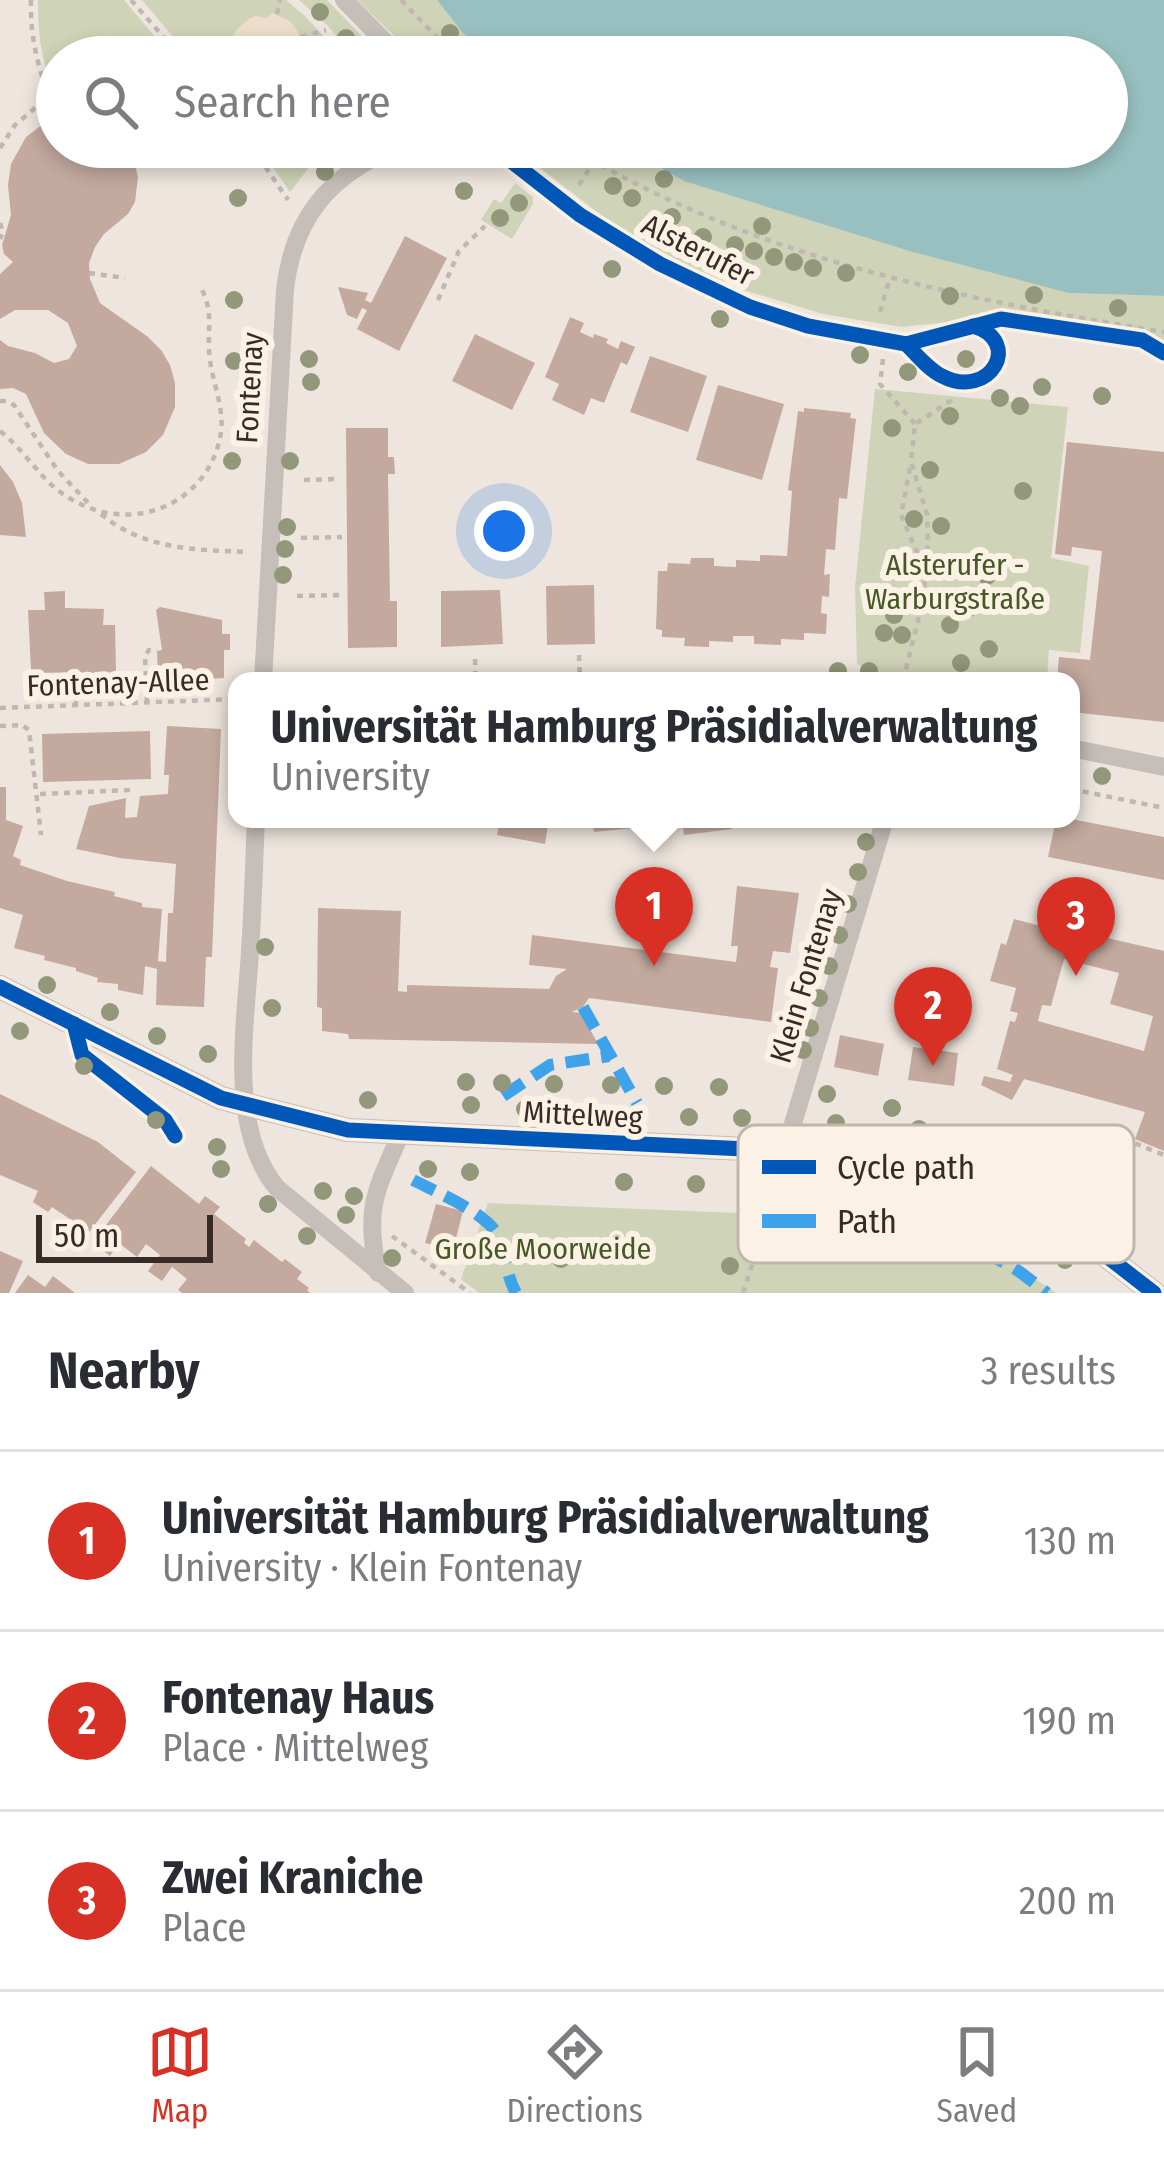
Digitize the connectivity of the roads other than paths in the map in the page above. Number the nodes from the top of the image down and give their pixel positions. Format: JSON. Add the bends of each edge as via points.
{"nodes":[{"id":1,"x":344,"y":0,"type":"edge"},
{"id":2,"x":379,"y":36,"type":"edge"},
{"id":3,"x":354,"y":168,"type":"edge"},
{"id":4,"x":520,"y":168,"type":"edge"},
{"id":5,"x":906,"y":344,"type":"junction"},
{"id":6,"x":264,"y":672,"type":"edge"},
{"id":7,"x":1080,"y":750,"type":"edge"},
{"id":8,"x":1164,"y":767,"type":"edge"},
{"id":9,"x":255,"y":828,"type":"edge"},
{"id":10,"x":882,"y":828,"type":"edge"},
{"id":11,"x":0,"y":987,"type":"edge"},
{"id":12,"x":248,"y":1106,"type":"junction"},
{"id":13,"x":793,"y":1125,"type":"edge"},
{"id":14,"x":401,"y":1133,"type":"junction"},
{"id":15,"x":738,"y":1148,"type":"edge"},
{"id":16,"x":1115,"y":1263,"type":"edge"},
{"id":17,"x":378,"y":1273,"type":"junction"},
{"id":18,"x":405,"y":1293,"type":"edge"},
{"id":19,"x":1154,"y":1293,"type":"edge"}],
"edges":[{"from":1,"to":2,"type":"street"},
{"from":3,"to":6,"type":"street","name":"Fontenay","via":[[327,190],[289,265]]},
{"from":4,"to":5,"type":"street","name":"Alsterufer","via":[[580,215],[702,286],[808,326]]},
{"from":5,"to":5,"type":"street","name":"Alsterufer","via":[[957,381],[980,380],[996,365],[991,334],[973,326]]},
{"from":7,"to":8,"type":"street"},
{"from":9,"to":12,"type":"street","via":[[242,1050]]},
{"from":10,"to":13,"type":"street","name":"Klein Fontenay"},
{"from":11,"to":12,"type":"street","name":"Mittelweg"},
{"from":12,"to":14,"type":"street","name":"Mittelweg","via":[[348,1130]]},
{"from":12,"to":17,"type":"street","via":[[266,1174]]},
{"from":14,"to":15,"type":"street","name":"Mittelweg"},
{"from":14,"to":17,"type":"street","via":[[370,1219]]},
{"from":16,"to":19,"type":"street","name":"Mittelweg"},
{"from":17,"to":18,"type":"street"}]}
